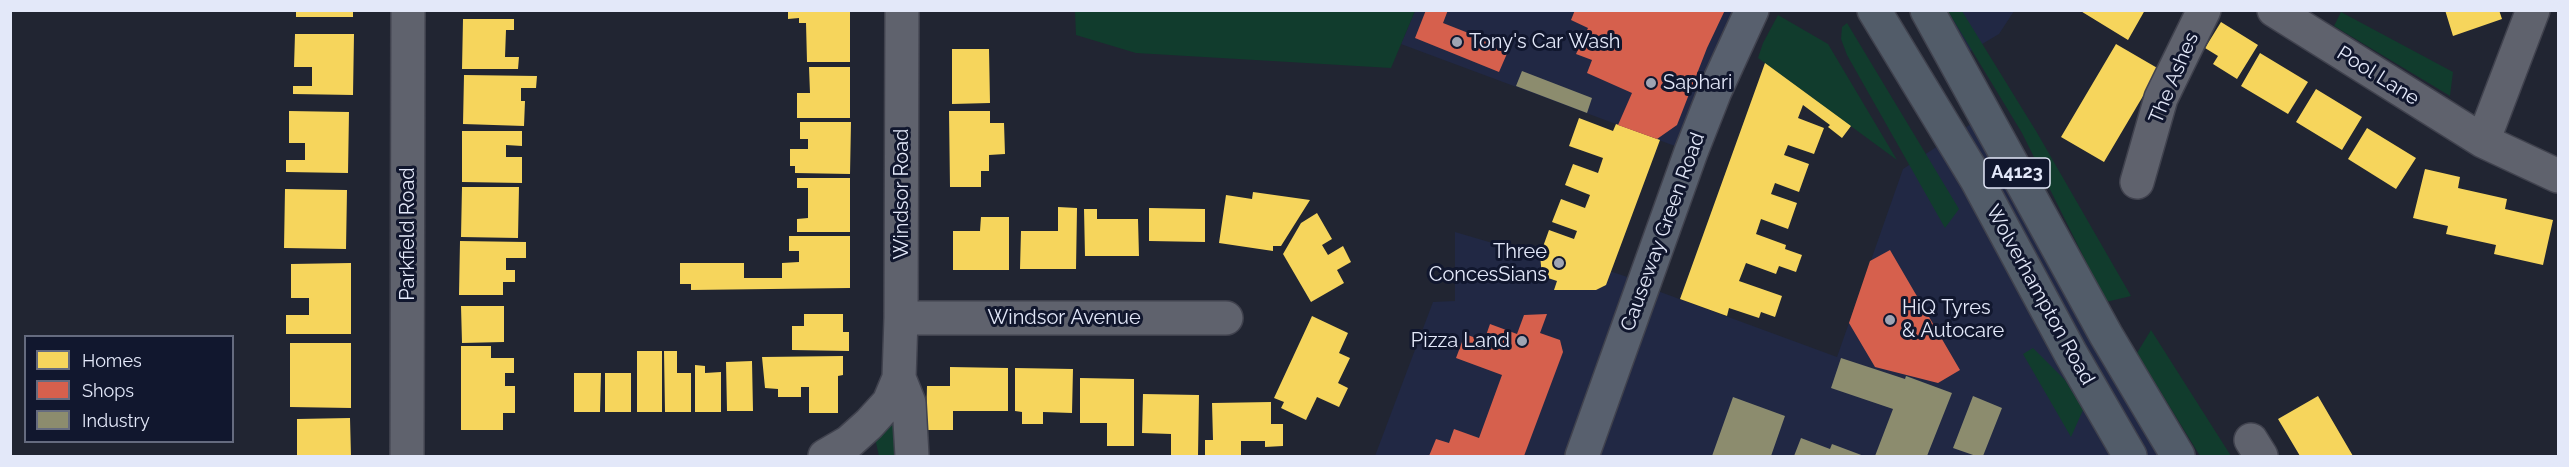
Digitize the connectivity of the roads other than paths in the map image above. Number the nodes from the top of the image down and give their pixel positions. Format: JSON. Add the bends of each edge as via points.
{"nodes":[{"id":1,"x":408,"y":10,"type":"edge"},
{"id":2,"x":902,"y":10,"type":"edge"},
{"id":3,"x":1752,"y":10,"type":"edge"},
{"id":4,"x":1874,"y":10,"type":"edge"},
{"id":5,"x":1927,"y":10,"type":"edge"},
{"id":6,"x":2204,"y":10,"type":"edge"},
{"id":7,"x":2274,"y":10,"type":"edge"},
{"id":8,"x":2533,"y":10,"type":"edge"},
{"id":9,"x":2483,"y":141,"type":"junction"},
{"id":10,"x":2559,"y":176,"type":"edge"},
{"id":11,"x":2137,"y":182,"type":"dead end"},
{"id":12,"x":901,"y":318,"type":"junction"},
{"id":13,"x":1226,"y":318,"type":"dead end"},
{"id":14,"x":899,"y":378,"type":"junction"},
{"id":15,"x":407,"y":456,"type":"edge"},
{"id":16,"x":825,"y":456,"type":"edge"},
{"id":17,"x":912,"y":456,"type":"edge"},
{"id":18,"x":1582,"y":456,"type":"edge"},
{"id":19,"x":2130,"y":456,"type":"edge"},
{"id":20,"x":2178,"y":456,"type":"edge"}],
"edges":[{"from":1,"to":15,"type":"street","name":"Parkfield Road"},
{"from":2,"to":12,"type":"street","name":"Windsor Road"},
{"from":3,"to":18,"type":"main road","name":"Causeway Green Road","via":[[1691,152]]},
{"from":4,"to":19,"type":"highway","name":"Wolverhampton Road","number":"A4123","via":[[1977,180]]},
{"from":5,"to":20,"type":"highway","name":"Wolverhampton Road","number":"A4123","via":[[2100,324]]},
{"from":6,"to":11,"type":"street","name":"The Ashes","via":[[2161,98]]},
{"from":7,"to":9,"type":"street","name":"Pool Lane"},
{"from":8,"to":9,"type":"street"},
{"from":9,"to":10,"type":"street","name":"Pool Lane"},
{"from":12,"to":13,"type":"street","name":"Windsor Avenue"},
{"from":12,"to":14,"type":"street","name":"Windsor Road"},
{"from":14,"to":16,"type":"street","name":"Windsor Road","via":[[889,402],[869,424]]},
{"from":14,"to":17,"type":"street","name":"Windsor Road","via":[[909,403]]}]}
